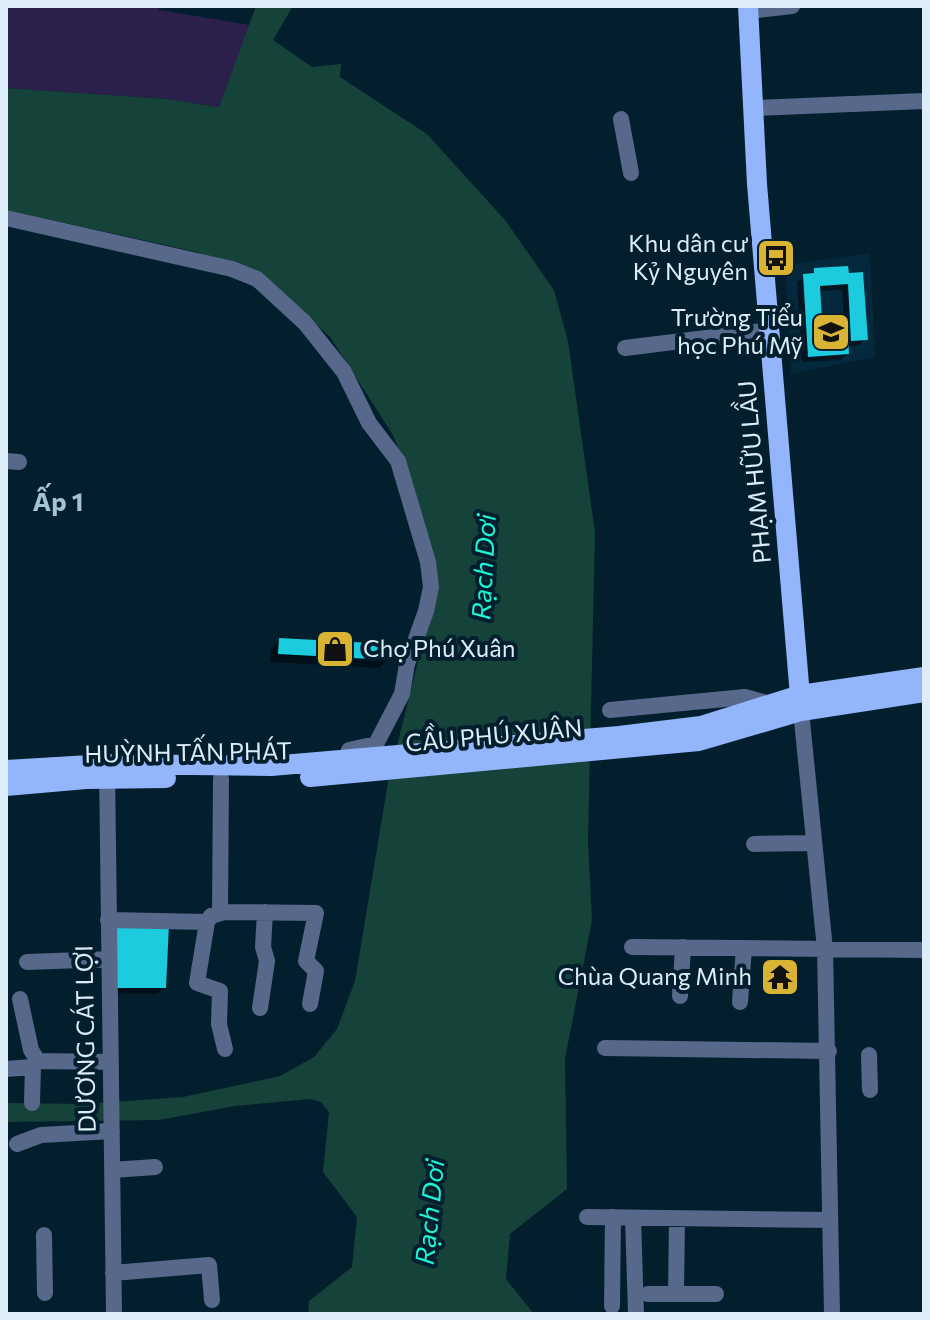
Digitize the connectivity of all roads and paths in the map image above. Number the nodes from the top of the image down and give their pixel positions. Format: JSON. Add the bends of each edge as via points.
{"nodes":[{"id":1,"x":792,"y":6,"type":"edge"},
{"id":2,"x":748,"y":9,"type":"edge"},
{"id":3,"x":924,"y":101,"type":"edge"},
{"id":4,"x":754,"y":108,"type":"junction"},
{"id":5,"x":621,"y":119,"type":"dead end"},
{"id":6,"x":631,"y":173,"type":"dead end"},
{"id":7,"x":6,"y":218,"type":"edge"},
{"id":8,"x":770,"y":330,"type":"junction"},
{"id":9,"x":625,"y":348,"type":"dead end"},
{"id":10,"x":924,"y":677,"type":"edge"},
{"id":11,"x":924,"y":692,"type":"edge"},
{"id":12,"x":767,"y":703,"type":"junction"},
{"id":13,"x":800,"y":703,"type":"junction"},
{"id":14,"x":610,"y":710,"type":"dead end"},
{"id":15,"x":620,"y":743,"type":"junction"},
{"id":16,"x":372,"y":766,"type":"joint"},
{"id":17,"x":6,"y":770,"type":"edge"},
{"id":18,"x":107,"y":771,"type":"junction"},
{"id":19,"x":222,"y":772,"type":"junction"},
{"id":20,"x":6,"y":786,"type":"edge"},
{"id":21,"x":813,"y":843,"type":"junction"},
{"id":22,"x":754,"y":844,"type":"dead end"},
{"id":23,"x":265,"y":912,"type":"junction"},
{"id":24,"x":214,"y":918,"type":"junction"},
{"id":25,"x":108,"y":920,"type":"junction"},
{"id":26,"x":632,"y":947,"type":"dead end"},
{"id":27,"x":683,"y":947,"type":"junction"},
{"id":28,"x":744,"y":948,"type":"junction"},
{"id":29,"x":825,"y":949,"type":"junction"},
{"id":30,"x":924,"y":950,"type":"edge"},
{"id":31,"x":109,"y":959,"type":"junction"},
{"id":32,"x":27,"y":962,"type":"dead end"},
{"id":33,"x":680,"y":996,"type":"dead end"},
{"id":34,"x":20,"y":999,"type":"dead end"},
{"id":35,"x":740,"y":1002,"type":"dead end"},
{"id":36,"x":310,"y":1004,"type":"dead end"},
{"id":37,"x":260,"y":1008,"type":"dead end"},
{"id":38,"x":605,"y":1048,"type":"dead end"},
{"id":39,"x":225,"y":1049,"type":"dead end"},
{"id":40,"x":829,"y":1051,"type":"junction"},
{"id":41,"x":869,"y":1055,"type":"dead end"},
{"id":42,"x":111,"y":1062,"type":"junction"},
{"id":43,"x":6,"y":1069,"type":"edge"},
{"id":44,"x":870,"y":1090,"type":"dead end"},
{"id":45,"x":32,"y":1103,"type":"dead end"},
{"id":46,"x":112,"y":1129,"type":"junction"},
{"id":47,"x":17,"y":1144,"type":"dead end"},
{"id":48,"x":155,"y":1167,"type":"dead end"},
{"id":49,"x":112,"y":1170,"type":"junction"},
{"id":50,"x":587,"y":1217,"type":"dead end"},
{"id":51,"x":613,"y":1217,"type":"junction"},
{"id":52,"x":633,"y":1218,"type":"junction"},
{"id":53,"x":677,"y":1219,"type":"junction"},
{"id":54,"x":830,"y":1220,"type":"junction"},
{"id":55,"x":44,"y":1235,"type":"dead end"},
{"id":56,"x":113,"y":1273,"type":"junction"},
{"id":57,"x":45,"y":1293,"type":"dead end"},
{"id":58,"x":648,"y":1294,"type":"dead end"},
{"id":59,"x":676,"y":1294,"type":"junction"},
{"id":60,"x":716,"y":1294,"type":"dead end"},
{"id":61,"x":212,"y":1300,"type":"dead end"},
{"id":62,"x":612,"y":1306,"type":"dead end"},
{"id":63,"x":114,"y":1314,"type":"edge"},
{"id":64,"x":636,"y":1314,"type":"edge"},
{"id":65,"x":832,"y":1314,"type":"edge"}],
"edges":[{"from":1,"to":2,"type":"street"},
{"from":2,"to":4,"type":"main road","name":"PHẠM HỮU LẦU"},
{"from":3,"to":4,"type":"street"},
{"from":4,"to":8,"type":"main road","name":"PHẠM HỮU LẦU"},
{"from":5,"to":6,"type":"street"},
{"from":7,"to":19,"type":"street","via":[[257,279],[305,323],[344,372],[369,423],[398,461],[431,587],[402,694],[376,744],[302,756],[226,759]]},
{"from":8,"to":9,"type":"street"},
{"from":8,"to":13,"type":"main road","name":"PHẠM HỮU LẦU"},
{"from":10,"to":13,"type":"main road"},
{"from":11,"to":13,"type":"main road"},
{"from":12,"to":13,"type":"main road"},
{"from":12,"to":14,"type":"street","via":[[745,697]]},
{"from":12,"to":15,"type":"main road","via":[[701,726]]},
{"from":13,"to":15,"type":"main road","via":[[699,741]]},
{"from":13,"to":21,"type":"street"},
{"from":15,"to":16,"type":"main road","name":"CẦU PHÚ XUÂN"},
{"from":16,"to":19,"type":"main road","name":"HUỲNH TẤN PHÁT"},
{"from":17,"to":18,"type":"main road","name":"HUỲNH TẤN PHÁT"},
{"from":18,"to":19,"type":"main road","name":"HUỲNH TẤN PHÁT"},
{"from":18,"to":20,"type":"main road","name":"HUỲNH TẤN PHÁT"},
{"from":18,"to":25,"type":"street","name":"DƯƠNG CÁT LỢI"},
{"from":19,"to":24,"type":"street"},
{"from":21,"to":22,"type":"street"},
{"from":21,"to":29,"type":"street"},
{"from":23,"to":24,"type":"street"},
{"from":23,"to":36,"type":"street","via":[[316,913],[306,961],[316,971]]},
{"from":23,"to":37,"type":"street","via":[[267,961]]},
{"from":24,"to":25,"type":"street"},
{"from":24,"to":39,"type":"street","via":[[197,983],[220,991]]},
{"from":25,"to":31,"type":"street","name":"DƯƠNG CÁT LỢI"},
{"from":26,"to":27,"type":"street"},
{"from":27,"to":28,"type":"street"},
{"from":27,"to":33,"type":"street"},
{"from":28,"to":29,"type":"street"},
{"from":28,"to":35,"type":"street"},
{"from":29,"to":30,"type":"street"},
{"from":29,"to":40,"type":"street"},
{"from":31,"to":32,"type":"street"},
{"from":31,"to":42,"type":"street","name":"DƯƠNG CÁT LỢI"},
{"from":34,"to":42,"type":"street","via":[[38,1061]]},
{"from":38,"to":40,"type":"street"},
{"from":40,"to":54,"type":"street"},
{"from":41,"to":44,"type":"street"},
{"from":42,"to":46,"type":"street","name":"DƯƠNG CÁT LỢI"},
{"from":43,"to":45,"type":"street","via":[[33,1067]]},
{"from":46,"to":47,"type":"street","via":[[41,1135]]},
{"from":46,"to":49,"type":"street","name":"DƯƠNG CÁT LỢI"},
{"from":48,"to":49,"type":"street"},
{"from":49,"to":56,"type":"street","name":"DƯƠNG CÁT LỢI"},
{"from":50,"to":51,"type":"street"},
{"from":51,"to":52,"type":"street"},
{"from":51,"to":62,"type":"street"},
{"from":52,"to":53,"type":"street"},
{"from":52,"to":64,"type":"street"},
{"from":53,"to":54,"type":"street"},
{"from":53,"to":59,"type":"street"},
{"from":54,"to":65,"type":"street"},
{"from":55,"to":57,"type":"street"},
{"from":56,"to":61,"type":"street","via":[[209,1265]]},
{"from":56,"to":63,"type":"street","name":"DƯƠNG CÁT LỢI"},
{"from":58,"to":59,"type":"street"},
{"from":59,"to":60,"type":"street"}]}
